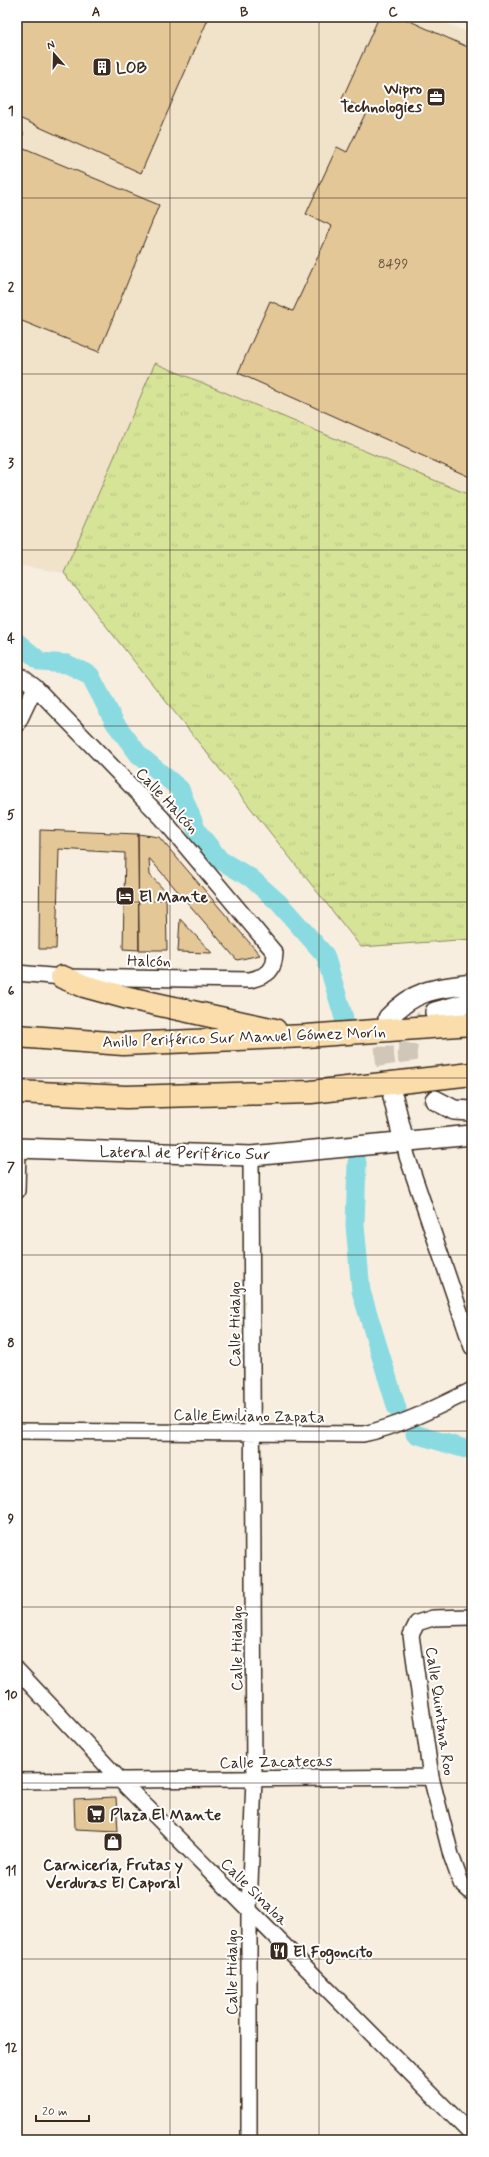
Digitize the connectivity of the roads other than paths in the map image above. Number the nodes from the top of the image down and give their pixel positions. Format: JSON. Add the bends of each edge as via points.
{"nodes":[{"id":1,"x":17,"y":673,"type":"edge"},
{"id":2,"x":35,"y":687,"type":"junction"},
{"id":3,"x":17,"y":725,"type":"edge"},
{"id":4,"x":275,"y":965,"type":"joint"},
{"id":5,"x":17,"y":973,"type":"edge"},
{"id":6,"x":62,"y":977,"type":"junction"},
{"id":7,"x":472,"y":984,"type":"edge"},
{"id":8,"x":472,"y":1002,"type":"edge"},
{"id":9,"x":435,"y":1012,"type":"tunnel mouth"},
{"id":10,"x":388,"y":1018,"type":"tunnel mouth"},
{"id":11,"x":472,"y":1024,"type":"edge"},
{"id":12,"x":17,"y":1036,"type":"edge"},
{"id":13,"x":306,"y":1036,"type":"junction"},
{"id":14,"x":472,"y":1074,"type":"edge"},
{"id":15,"x":17,"y":1092,"type":"edge"},
{"id":16,"x":393,"y":1098,"type":"tunnel mouth"},
{"id":17,"x":435,"y":1100,"type":"tunnel mouth"},
{"id":18,"x":472,"y":1111,"type":"edge"},
{"id":19,"x":472,"y":1135,"type":"edge"},
{"id":20,"x":404,"y":1142,"type":"junction"},
{"id":21,"x":18,"y":1148,"type":"edge"},
{"id":22,"x":251,"y":1156,"type":"junction"},
{"id":23,"x":17,"y":1191,"type":"edge"},
{"id":24,"x":472,"y":1347,"type":"edge"},
{"id":25,"x":472,"y":1390,"type":"edge"},
{"id":26,"x":17,"y":1431,"type":"edge"},
{"id":27,"x":253,"y":1432,"type":"junction"},
{"id":28,"x":472,"y":1617,"type":"edge"},
{"id":29,"x":17,"y":1670,"type":"edge"},
{"id":30,"x":431,"y":1777,"type":"junction"},
{"id":31,"x":254,"y":1779,"type":"junction"},
{"id":32,"x":120,"y":1780,"type":"junction"},
{"id":33,"x":17,"y":1781,"type":"edge"},
{"id":34,"x":472,"y":1893,"type":"edge"},
{"id":35,"x":249,"y":1910,"type":"junction"},
{"id":36,"x":472,"y":2135,"type":"edge"},
{"id":37,"x":249,"y":2140,"type":"edge"}],
"edges":[{"from":1,"to":2,"type":"street","name":"Calle Halcón"},
{"from":2,"to":3,"type":"street"},
{"from":2,"to":4,"type":"street","name":"Calle Halcón","via":[[162,818],[266,940],[275,953]]},
{"from":4,"to":6,"type":"street","name":"Halcón","via":[[266,976],[250,980]]},
{"from":5,"to":6,"type":"street","name":"Halcón"},
{"from":6,"to":13,"type":"highway","via":[[124,997]]},
{"from":7,"to":10,"type":"street","via":[[417,995],[401,1004]]},
{"from":8,"to":9,"type":"street"},
{"from":11,"to":13,"type":"highway","name":"Anillo Periférico Sur Manuel Gómez Morín"},
{"from":12,"to":13,"type":"highway","name":"Anillo Periférico Sur Manuel Gómez Morín","via":[[123,1044]]},
{"from":14,"to":15,"type":"highway","via":[[311,1092],[126,1097]]},
{"from":16,"to":20,"type":"street"},
{"from":17,"to":18,"type":"street","via":[[454,1110]]},
{"from":19,"to":20,"type":"street","name":"Lateral de Periférico Sur"},
{"from":20,"to":22,"type":"street","name":"Lateral de Periférico Sur"},
{"from":20,"to":24,"type":"street"},
{"from":21,"to":22,"type":"street","name":"Lateral de Periférico Sur"},
{"from":21,"to":23,"type":"street"},
{"from":22,"to":27,"type":"street","name":"Calle Hidalgo"},
{"from":25,"to":27,"type":"street","name":"Calle Emiliano Zapata","via":[[423,1414],[363,1434]]},
{"from":26,"to":27,"type":"street","name":"Calle Emiliano Zapata"},
{"from":27,"to":31,"type":"street","name":"Calle Hidalgo"},
{"from":28,"to":30,"type":"street","name":"Calle Quintana Roo","via":[[432,1618],[417,1624],[411,1635]]},
{"from":29,"to":32,"type":"street","name":"Calle Sinaloa"},
{"from":30,"to":31,"type":"street","name":"Calle Zacatecas"},
{"from":30,"to":34,"type":"street","name":"Calle Quintana Roo","via":[[451,1856],[461,1883]]},
{"from":31,"to":32,"type":"street","name":"Calle Zacatecas"},
{"from":31,"to":35,"type":"street","name":"Calle Hidalgo"},
{"from":32,"to":33,"type":"street","name":"Calle Zacatecas"},
{"from":32,"to":35,"type":"street","name":"Calle Sinaloa"},
{"from":35,"to":36,"type":"street","name":"Calle Sinaloa"},
{"from":35,"to":37,"type":"street","name":"Calle Hidalgo"}]}
